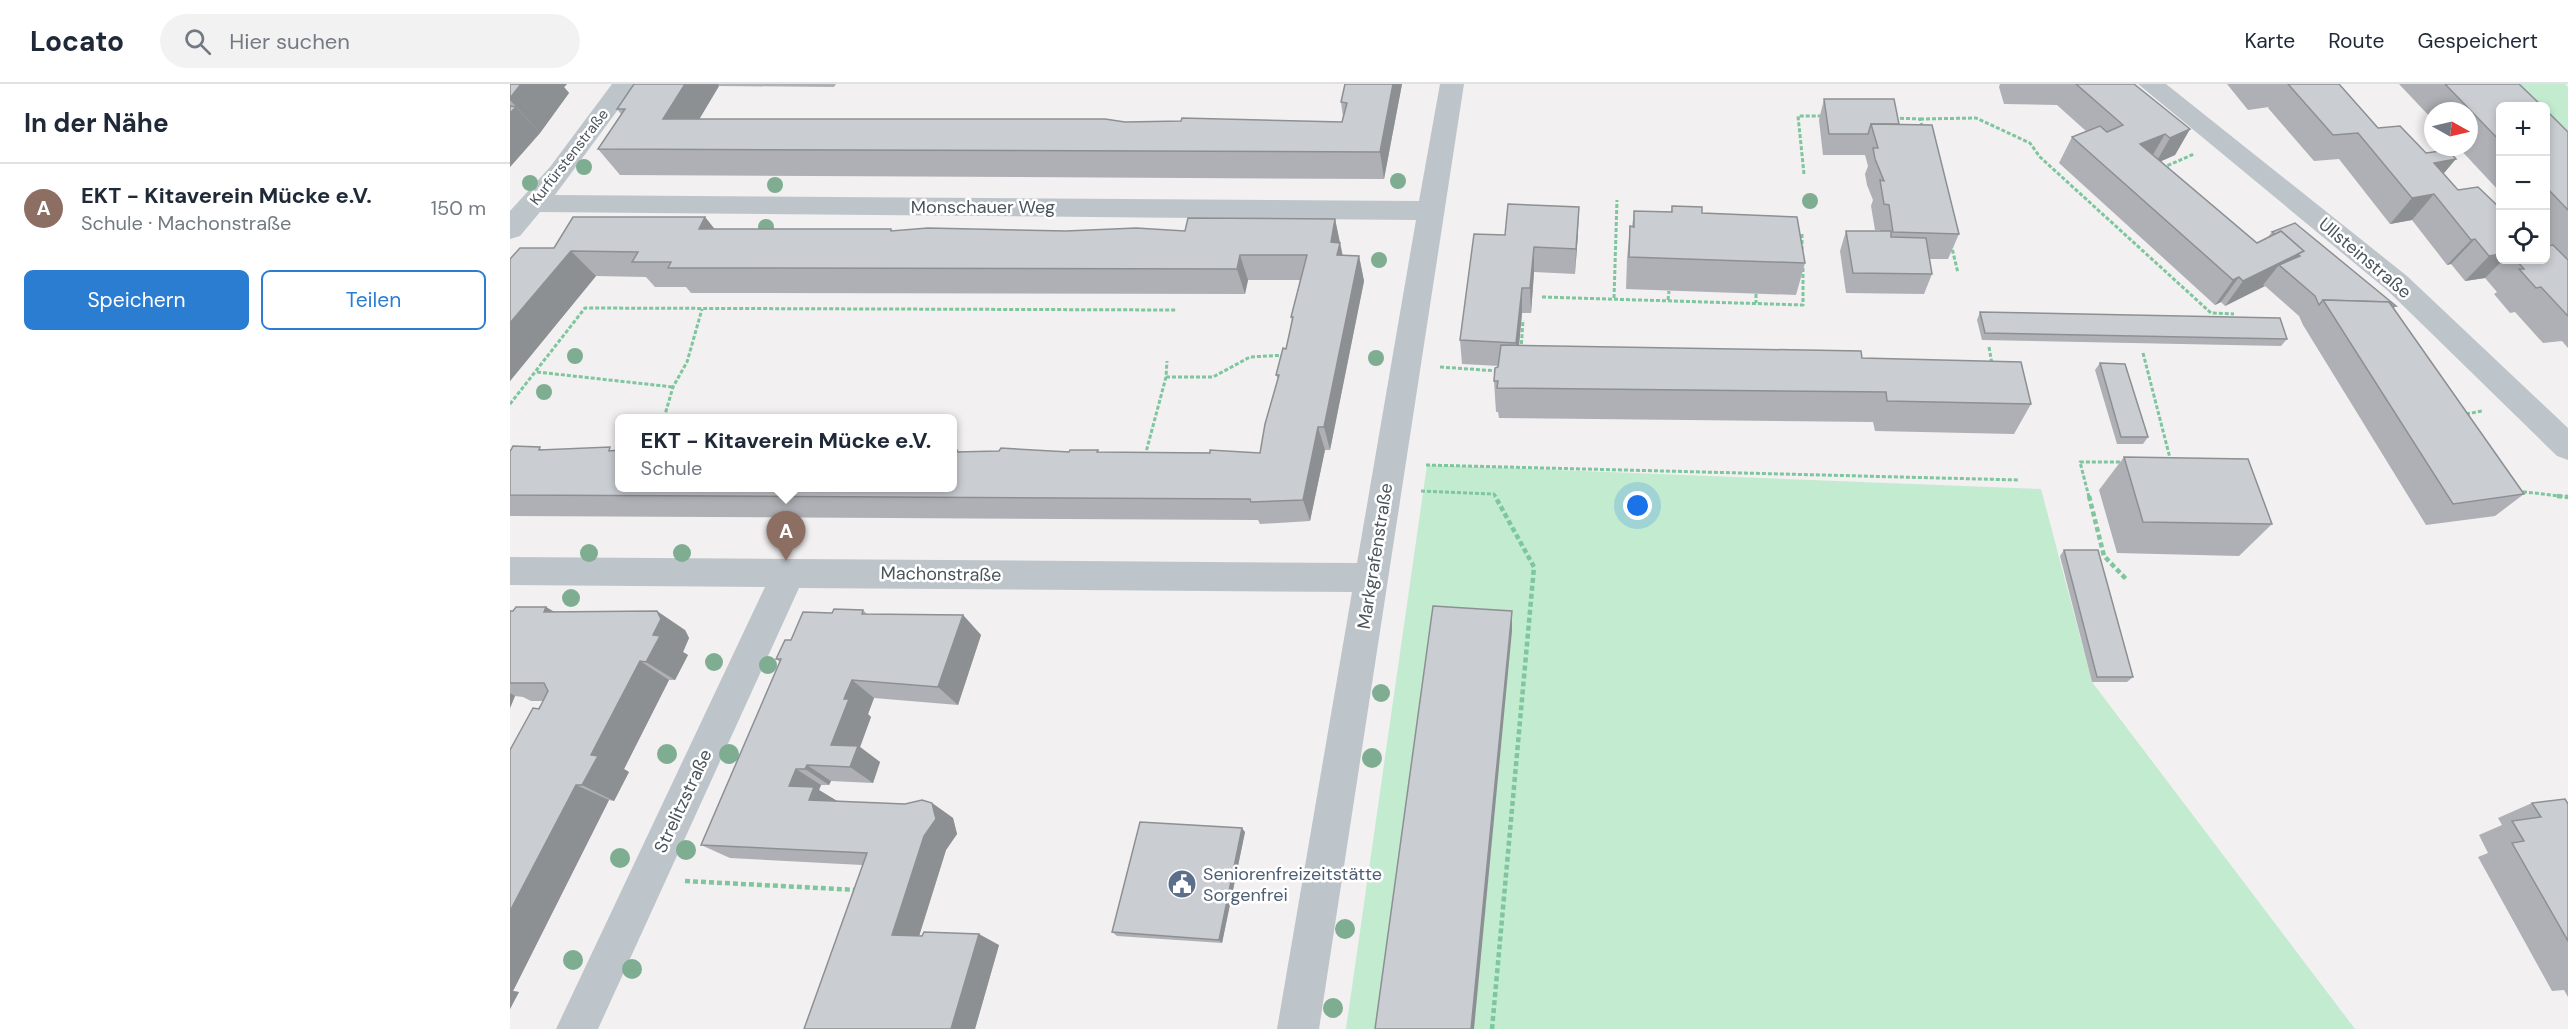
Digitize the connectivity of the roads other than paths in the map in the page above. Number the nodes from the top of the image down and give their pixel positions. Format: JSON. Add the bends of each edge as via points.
{"nodes":[{"id":1,"x":625,"y":84,"type":"edge"},
{"id":2,"x":1452,"y":84,"type":"edge"},
{"id":3,"x":2150,"y":84,"type":"edge"},
{"id":4,"x":534,"y":202,"type":"junction"},
{"id":5,"x":1431,"y":211,"type":"junction"},
{"id":6,"x":510,"y":229,"type":"edge"},
{"id":7,"x":2568,"y":447,"type":"edge"},
{"id":8,"x":510,"y":571,"type":"edge"},
{"id":9,"x":789,"y":573,"type":"junction"},
{"id":10,"x":1371,"y":578,"type":"junction"},
{"id":11,"x":577,"y":1029,"type":"edge"},
{"id":12,"x":1298,"y":1029,"type":"edge"}],
"edges":[{"from":1,"to":4,"type":"street","name":"Kurfürstenstraße"},
{"from":2,"to":5,"type":"street","name":"Markgrafenstraße"},
{"from":3,"to":7,"type":"street","name":"Ullsteinstraße","via":[[2397,283]]},
{"from":4,"to":5,"type":"street","name":"Monschauer Weg"},
{"from":4,"to":6,"type":"street","name":"Kurfürstenstraße"},
{"from":5,"to":10,"type":"street","name":"Markgrafenstraße"},
{"from":8,"to":9,"type":"street","name":"Machonstraße"},
{"from":9,"to":10,"type":"street","name":"Machonstraße"},
{"from":9,"to":11,"type":"street","name":"Strelitzstraße"},
{"from":10,"to":12,"type":"street","name":"Markgrafenstraße"}]}
